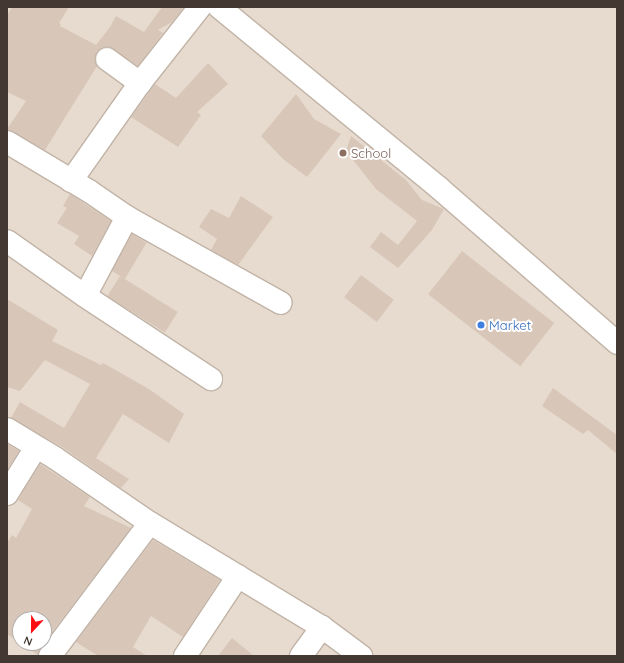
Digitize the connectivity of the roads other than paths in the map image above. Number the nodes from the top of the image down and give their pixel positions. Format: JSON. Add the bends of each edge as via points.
{"nodes":[{"id":1,"x":200,"y":7,"type":"edge"},
{"id":2,"x":219,"y":7,"type":"edge"},
{"id":3,"x":107,"y":59,"type":"dead end"},
{"id":4,"x":140,"y":83,"type":"junction"},
{"id":5,"x":7,"y":142,"type":"edge"},
{"id":6,"x":71,"y":181,"type":"junction"},
{"id":7,"x":127,"y":217,"type":"junction"},
{"id":8,"x":7,"y":241,"type":"edge"},
{"id":9,"x":85,"y":296,"type":"junction"},
{"id":10,"x":281,"y":303,"type":"dead end"},
{"id":11,"x":617,"y":343,"type":"edge"},
{"id":12,"x":211,"y":379,"type":"dead end"},
{"id":13,"x":7,"y":429,"type":"edge"},
{"id":14,"x":36,"y":447,"type":"junction"},
{"id":15,"x":7,"y":494,"type":"edge"},
{"id":16,"x":150,"y":523,"type":"junction"},
{"id":17,"x":238,"y":576,"type":"junction"},
{"id":18,"x":322,"y":627,"type":"junction"},
{"id":19,"x":50,"y":656,"type":"edge"},
{"id":20,"x":185,"y":656,"type":"edge"},
{"id":21,"x":301,"y":656,"type":"edge"},
{"id":22,"x":361,"y":656,"type":"edge"}],
"edges":[{"from":1,"to":4,"type":"street"},
{"from":2,"to":11,"type":"street","via":[[439,188]]},
{"from":3,"to":4,"type":"street"},
{"from":4,"to":6,"type":"street"},
{"from":5,"to":6,"type":"street"},
{"from":6,"to":7,"type":"street"},
{"from":7,"to":9,"type":"street"},
{"from":7,"to":10,"type":"street"},
{"from":8,"to":9,"type":"street"},
{"from":9,"to":12,"type":"street"},
{"from":13,"to":14,"type":"street"},
{"from":14,"to":15,"type":"street"},
{"from":14,"to":16,"type":"street"},
{"from":16,"to":17,"type":"street"},
{"from":16,"to":19,"type":"street"},
{"from":17,"to":18,"type":"street"},
{"from":17,"to":20,"type":"street"},
{"from":18,"to":21,"type":"street"},
{"from":18,"to":22,"type":"street"}]}
